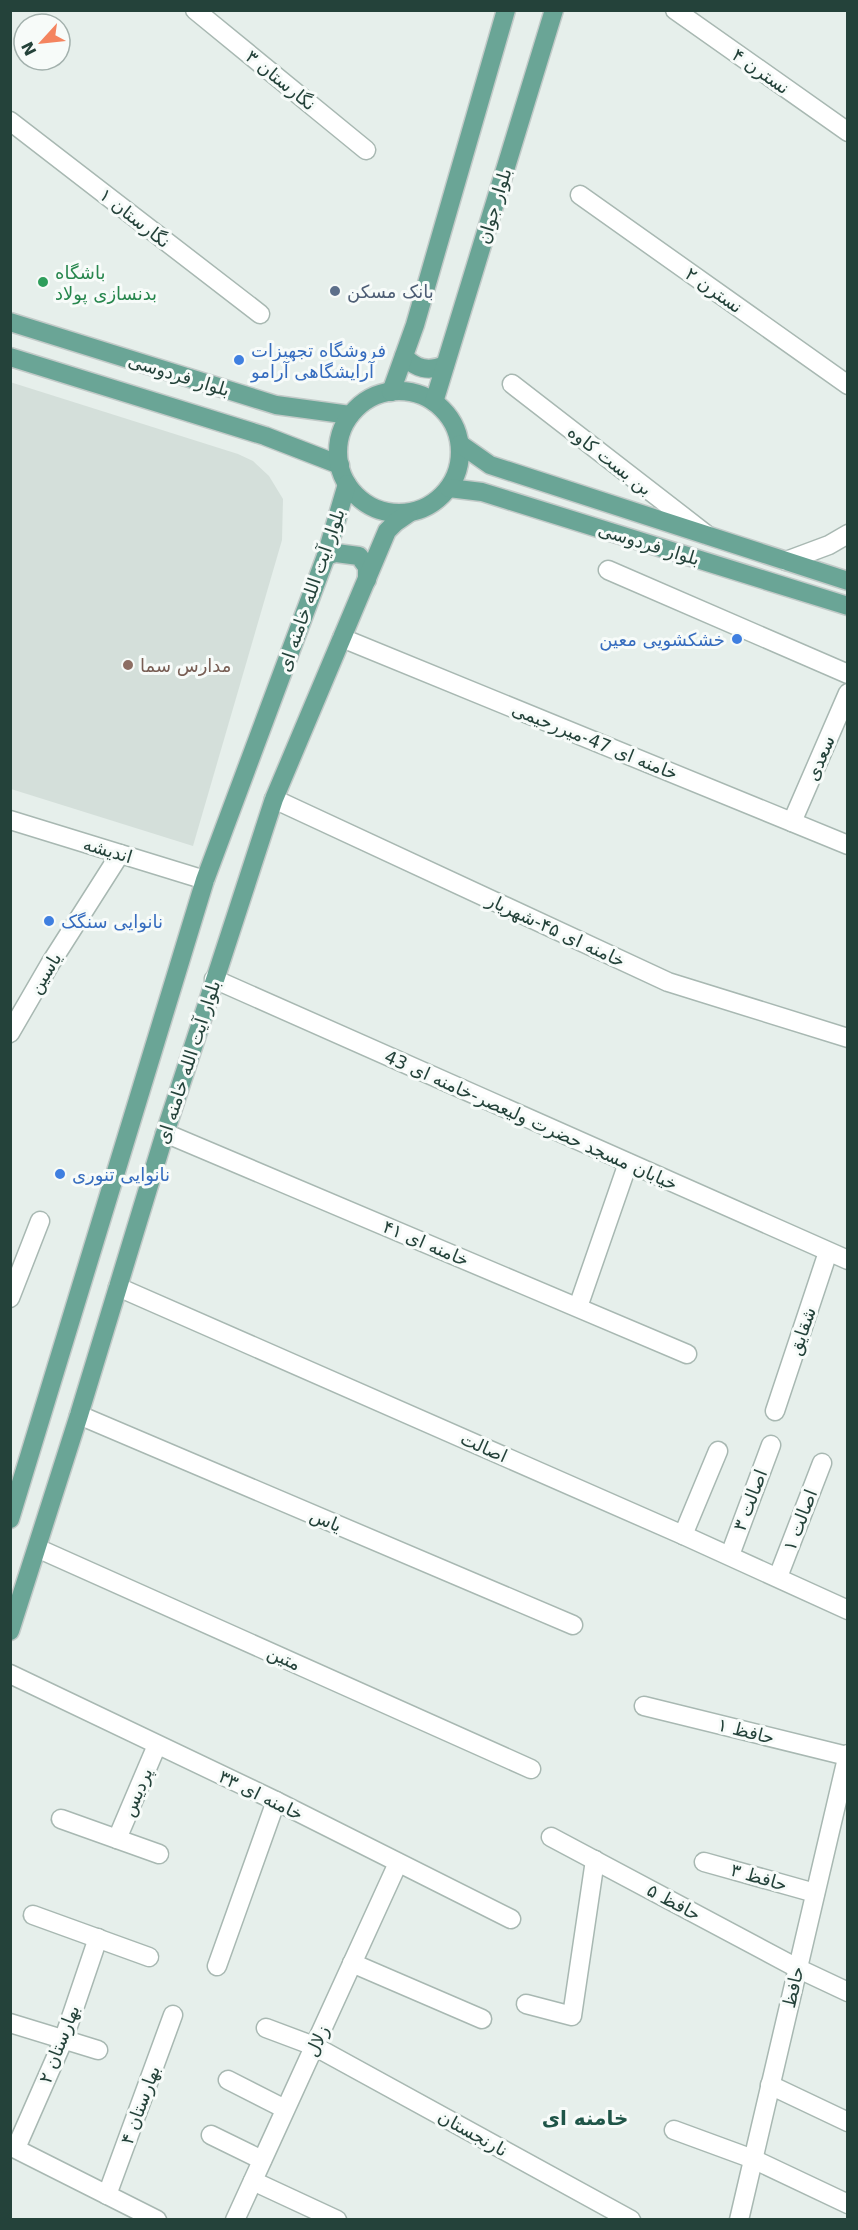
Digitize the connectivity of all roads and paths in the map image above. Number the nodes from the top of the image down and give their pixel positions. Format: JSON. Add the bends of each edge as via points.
{"nodes":[{"id":1,"x":195,"y":10,"type":"edge"},
{"id":2,"x":506,"y":10,"type":"edge"},
{"id":3,"x":554,"y":10,"type":"edge"},
{"id":4,"x":675,"y":10,"type":"edge"},
{"id":5,"x":10,"y":121,"type":"edge"},
{"id":6,"x":848,"y":132,"type":"edge"},
{"id":7,"x":366,"y":150,"type":"dead end"},
{"id":8,"x":580,"y":195,"type":"dead end"},
{"id":9,"x":261,"y":314,"type":"dead end"},
{"id":10,"x":10,"y":322,"type":"edge"},
{"id":11,"x":404,"y":356,"type":"junction"},
{"id":12,"x":10,"y":357,"type":"edge"},
{"id":13,"x":445,"y":365,"type":"junction"},
{"id":14,"x":512,"y":384,"type":"dead end"},
{"id":15,"x":848,"y":385,"type":"edge"},
{"id":16,"x":391,"y":392,"type":"junction"},
{"id":17,"x":434,"y":402,"type":"junction"},
{"id":18,"x":350,"y":415,"type":"junction"},
{"id":19,"x":460,"y":444,"type":"junction"},
{"id":20,"x":340,"y":465,"type":"junction"},
{"id":21,"x":347,"y":484,"type":"junction"},
{"id":22,"x":449,"y":488,"type":"junction"},
{"id":23,"x":409,"y":513,"type":"junction"},
{"id":24,"x":848,"y":534,"type":"edge"},
{"id":25,"x":708,"y":536,"type":"junction"},
{"id":26,"x":326,"y":556,"type":"junction"},
{"id":27,"x":786,"y":561,"type":"junction"},
{"id":28,"x":608,"y":570,"type":"dead end"},
{"id":29,"x":366,"y":580,"type":"junction"},
{"id":30,"x":848,"y":581,"type":"edge"},
{"id":31,"x":848,"y":606,"type":"edge"},
{"id":32,"x":342,"y":638,"type":"junction"},
{"id":33,"x":848,"y":674,"type":"edge"},
{"id":34,"x":848,"y":693,"type":"edge"},
{"id":35,"x":274,"y":800,"type":"junction"},
{"id":36,"x":10,"y":820,"type":"edge"},
{"id":37,"x":792,"y":822,"type":"junction"},
{"id":38,"x":848,"y":845,"type":"edge"},
{"id":39,"x":120,"y":854,"type":"junction"},
{"id":40,"x":205,"y":880,"type":"junction"},
{"id":41,"x":214,"y":979,"type":"junction"},
{"id":42,"x":10,"y":1033,"type":"edge"},
{"id":43,"x":848,"y":1038,"type":"edge"},
{"id":44,"x":165,"y":1133,"type":"junction"},
{"id":45,"x":628,"y":1163,"type":"junction"},
{"id":46,"x":40,"y":1221,"type":"dead end"},
{"id":47,"x":828,"y":1252,"type":"junction"},
{"id":48,"x":848,"y":1260,"type":"edge"},
{"id":49,"x":118,"y":1287,"type":"junction"},
{"id":50,"x":10,"y":1298,"type":"edge"},
{"id":51,"x":578,"y":1307,"type":"junction"},
{"id":52,"x":687,"y":1354,"type":"dead end"},
{"id":53,"x":775,"y":1411,"type":"dead end"},
{"id":54,"x":80,"y":1415,"type":"junction"},
{"id":55,"x":771,"y":1445,"type":"dead end"},
{"id":56,"x":718,"y":1451,"type":"dead end"},
{"id":57,"x":822,"y":1463,"type":"dead end"},
{"id":58,"x":10,"y":1519,"type":"edge"},
{"id":59,"x":683,"y":1534,"type":"junction"},
{"id":60,"x":38,"y":1548,"type":"junction"},
{"id":61,"x":730,"y":1556,"type":"junction"},
{"id":62,"x":778,"y":1577,"type":"junction"},
{"id":63,"x":848,"y":1610,"type":"edge"},
{"id":64,"x":573,"y":1625,"type":"dead end"},
{"id":65,"x":10,"y":1631,"type":"edge"},
{"id":66,"x":10,"y":1674,"type":"edge"},
{"id":67,"x":644,"y":1706,"type":"dead end"},
{"id":68,"x":157,"y":1745,"type":"junction"},
{"id":69,"x":847,"y":1755,"type":"edge"},
{"id":70,"x":531,"y":1769,"type":"dead end"},
{"id":71,"x":843,"y":1791,"type":"edge"},
{"id":72,"x":276,"y":1801,"type":"junction"},
{"id":73,"x":61,"y":1819,"type":"dead end"},
{"id":74,"x":551,"y":1837,"type":"dead end"},
{"id":75,"x":117,"y":1839,"type":"junction"},
{"id":76,"x":159,"y":1854,"type":"dead end"},
{"id":77,"x":595,"y":1860,"type":"junction"},
{"id":78,"x":704,"y":1862,"type":"dead end"},
{"id":79,"x":398,"y":1863,"type":"junction"},
{"id":80,"x":815,"y":1893,"type":"junction"},
{"id":81,"x":33,"y":1915,"type":"dead end"},
{"id":82,"x":511,"y":1918,"type":"dead end"},
{"id":83,"x":98,"y":1938,"type":"junction"},
{"id":84,"x":149,"y":1957,"type":"dead end"},
{"id":85,"x":352,"y":1964,"type":"junction"},
{"id":86,"x":217,"y":1966,"type":"dead end"},
{"id":87,"x":797,"y":1968,"type":"junction"},
{"id":88,"x":848,"y":1992,"type":"edge"},
{"id":89,"x":526,"y":2004,"type":"dead end"},
{"id":90,"x":173,"y":2015,"type":"dead end"},
{"id":91,"x":482,"y":2019,"type":"dead end"},
{"id":92,"x":10,"y":2023,"type":"edge"},
{"id":93,"x":266,"y":2028,"type":"dead end"},
{"id":94,"x":63,"y":2041,"type":"junction"},
{"id":95,"x":314,"y":2046,"type":"junction"},
{"id":96,"x":98,"y":2050,"type":"dead end"},
{"id":97,"x":228,"y":2080,"type":"dead end"},
{"id":98,"x":770,"y":2085,"type":"junction"},
{"id":99,"x":285,"y":2109,"type":"junction"},
{"id":100,"x":848,"y":2122,"type":"edge"},
{"id":101,"x":674,"y":2130,"type":"dead end"},
{"id":102,"x":211,"y":2135,"type":"dead end"},
{"id":103,"x":13,"y":2147,"type":"edge"},
{"id":104,"x":753,"y":2159,"type":"junction"},
{"id":105,"x":262,"y":2160,"type":"junction"},
{"id":106,"x":253,"y":2181,"type":"junction"},
{"id":107,"x":107,"y":2194,"type":"junction"},
{"id":108,"x":848,"y":2204,"type":"edge"},
{"id":109,"x":157,"y":2220,"type":"edge"},
{"id":110,"x":235,"y":2220,"type":"edge"},
{"id":111,"x":337,"y":2220,"type":"edge"},
{"id":112,"x":631,"y":2220,"type":"edge"},
{"id":113,"x":739,"y":2220,"type":"edge"}],
"edges":[{"from":1,"to":7,"type":"street","name":"نگارستان ۳"},
{"from":2,"to":11,"type":"main road"},
{"from":3,"to":13,"type":"main road","name":"بلوار جوان"},
{"from":4,"to":6,"type":"street","name":"نسترن ۴"},
{"from":5,"to":9,"type":"street","name":"نگارستان ۱"},
{"from":8,"to":15,"type":"street","name":"نسترن ۲"},
{"from":10,"to":18,"type":"main road","name":"بلوار فردوسی","via":[[276,405]]},
{"from":11,"to":13,"type":"main road","via":[[423,369]]},
{"from":11,"to":16,"type":"main road"},
{"from":12,"to":20,"type":"main road","name":"بلوار فردوسی","via":[[265,436]]},
{"from":13,"to":17,"type":"main road","name":"بلوار جوان"},
{"from":14,"to":25,"type":"street","name":"بن بست کاوه"},
{"from":16,"to":17,"type":"main road","via":[[413,393]]},
{"from":16,"to":18,"type":"main road","via":[[368,399]]},
{"from":17,"to":19,"type":"main road","via":[[454,424]]},
{"from":18,"to":20,"type":"main road","via":[[341,434]]},
{"from":19,"to":22,"type":"main road","via":[[458,467]]},
{"from":19,"to":25,"type":"main road","name":"بلوار فردوسی","via":[[490,465]]},
{"from":20,"to":21,"type":"main road"},
{"from":21,"to":23,"type":"main road","via":[[374,508]]},
{"from":21,"to":26,"type":"main road","name":"بلوار آیت الله خامنه ای"},
{"from":22,"to":23,"type":"main road","via":[[431,504]]},
{"from":22,"to":31,"type":"main road","name":"بلوار فردوسی","via":[[482,492]]},
{"from":23,"to":29,"type":"main road","name":"بلوار آیت الله خامنه ای","via":[[387,531]]},
{"from":24,"to":27,"type":"street"},
{"from":25,"to":27,"type":"main road","name":"بلوار فردوسی"},
{"from":26,"to":29,"type":"main road","via":[[359,556],[367,567]]},
{"from":26,"to":40,"type":"main road","name":"بلوار آیت الله خامنه ای"},
{"from":27,"to":30,"type":"main road","name":"بلوار فردوسی"},
{"from":28,"to":33,"type":"street"},
{"from":29,"to":32,"type":"main road","name":"بلوار آیت الله خامنه ای"},
{"from":32,"to":35,"type":"main road","name":"بلوار آیت الله خامنه ای"},
{"from":32,"to":37,"type":"street","name":"خامنه ای 47-میررحیمی"},
{"from":34,"to":37,"type":"street","name":"سعدی"},
{"from":35,"to":41,"type":"main road","name":"بلوار آیت الله خامنه ای"},
{"from":35,"to":43,"type":"street","name":"خامنه ای ۴۵-شهریار","via":[[668,982]]},
{"from":36,"to":39,"type":"street","name":"اندیشه"},
{"from":37,"to":38,"type":"street","name":"خامنه ای 47-میررحیمی"},
{"from":39,"to":40,"type":"street","name":"اندیشه"},
{"from":39,"to":42,"type":"street","name":"یاسین"},
{"from":40,"to":58,"type":"main road","name":"بلوار آیت الله خامنه ای"},
{"from":41,"to":44,"type":"main road","name":"بلوار آیت الله خامنه ای"},
{"from":41,"to":45,"type":"street","name":"خیابان مسجد حضرت ولیعصر-خامنه ای 43"},
{"from":44,"to":49,"type":"main road","name":"بلوار آیت الله خامنه ای"},
{"from":44,"to":51,"type":"street","name":"خامنه ای ۴۱"},
{"from":45,"to":47,"type":"street","name":"خیابان مسجد حضرت ولیعصر-خامنه ای 43"},
{"from":45,"to":51,"type":"street"},
{"from":46,"to":50,"type":"street"},
{"from":47,"to":48,"type":"street","name":"خیابان مسجد حضرت ولیعصر-خامنه ای 43"},
{"from":47,"to":53,"type":"street","name":"شقایق"},
{"from":49,"to":54,"type":"main road","name":"بلوار آیت الله خامنه ای"},
{"from":49,"to":59,"type":"street","name":"اصالت"},
{"from":51,"to":52,"type":"street","name":"خامنه ای ۴۱"},
{"from":54,"to":60,"type":"main road","name":"بلوار آیت الله خامنه ای"},
{"from":54,"to":64,"type":"street","name":"یاس"},
{"from":55,"to":61,"type":"street","name":"اصالت ۳"},
{"from":56,"to":59,"type":"street"},
{"from":57,"to":62,"type":"street","name":"اصالت ۱"},
{"from":59,"to":61,"type":"street","name":"اصالت"},
{"from":60,"to":65,"type":"main road","name":"بلوار آیت الله خامنه ای"},
{"from":60,"to":70,"type":"street","name":"متین"},
{"from":61,"to":62,"type":"street","name":"اصالت"},
{"from":62,"to":63,"type":"street","name":"اصالت"},
{"from":66,"to":68,"type":"street","name":"خامنه ای ۳۳"},
{"from":67,"to":69,"type":"street","name":"حافظ ۱"},
{"from":68,"to":72,"type":"street","name":"خامنه ای ۳۳"},
{"from":68,"to":75,"type":"street","name":"پردیس"},
{"from":69,"to":71,"type":"street","name":"حافظ"},
{"from":71,"to":80,"type":"street","name":"حافظ"},
{"from":72,"to":79,"type":"street","name":"خامنه ای ۳۳"},
{"from":72,"to":86,"type":"street"},
{"from":73,"to":75,"type":"street"},
{"from":74,"to":77,"type":"street","name":"حافظ ۵"},
{"from":75,"to":76,"type":"street"},
{"from":77,"to":87,"type":"street","name":"حافظ ۵"},
{"from":77,"to":89,"type":"street","via":[[572,2016]]},
{"from":78,"to":80,"type":"street","name":"حافظ ۳"},
{"from":79,"to":82,"type":"street","name":"خامنه ای ۳۳"},
{"from":79,"to":85,"type":"street","name":"زلال"},
{"from":80,"to":87,"type":"street","name":"حافظ"},
{"from":81,"to":83,"type":"street"},
{"from":83,"to":84,"type":"street"},
{"from":83,"to":94,"type":"street","name":"بهارستان ۲"},
{"from":85,"to":91,"type":"street"},
{"from":85,"to":95,"type":"street","name":"زلال"},
{"from":87,"to":88,"type":"street","name":"حافظ ۵"},
{"from":87,"to":98,"type":"street","name":"حافظ"},
{"from":90,"to":107,"type":"street","name":"بهارستان ۴"},
{"from":92,"to":94,"type":"street"},
{"from":93,"to":95,"type":"street","name":"نارنجستان"},
{"from":94,"to":96,"type":"street"},
{"from":94,"to":103,"type":"street","name":"بهارستان ۲"},
{"from":95,"to":99,"type":"street","name":"زلال"},
{"from":95,"to":112,"type":"street","name":"نارنجستان"},
{"from":97,"to":99,"type":"street"},
{"from":98,"to":100,"type":"street"},
{"from":98,"to":104,"type":"street","name":"حافظ"},
{"from":99,"to":105,"type":"street","name":"زلال"},
{"from":101,"to":104,"type":"street"},
{"from":102,"to":105,"type":"street"},
{"from":103,"to":107,"type":"street"},
{"from":104,"to":108,"type":"street"},
{"from":104,"to":113,"type":"street","name":"حافظ"},
{"from":105,"to":106,"type":"street","name":"زلال"},
{"from":106,"to":110,"type":"street","name":"زلال"},
{"from":106,"to":111,"type":"street"},
{"from":107,"to":109,"type":"street"}]}
